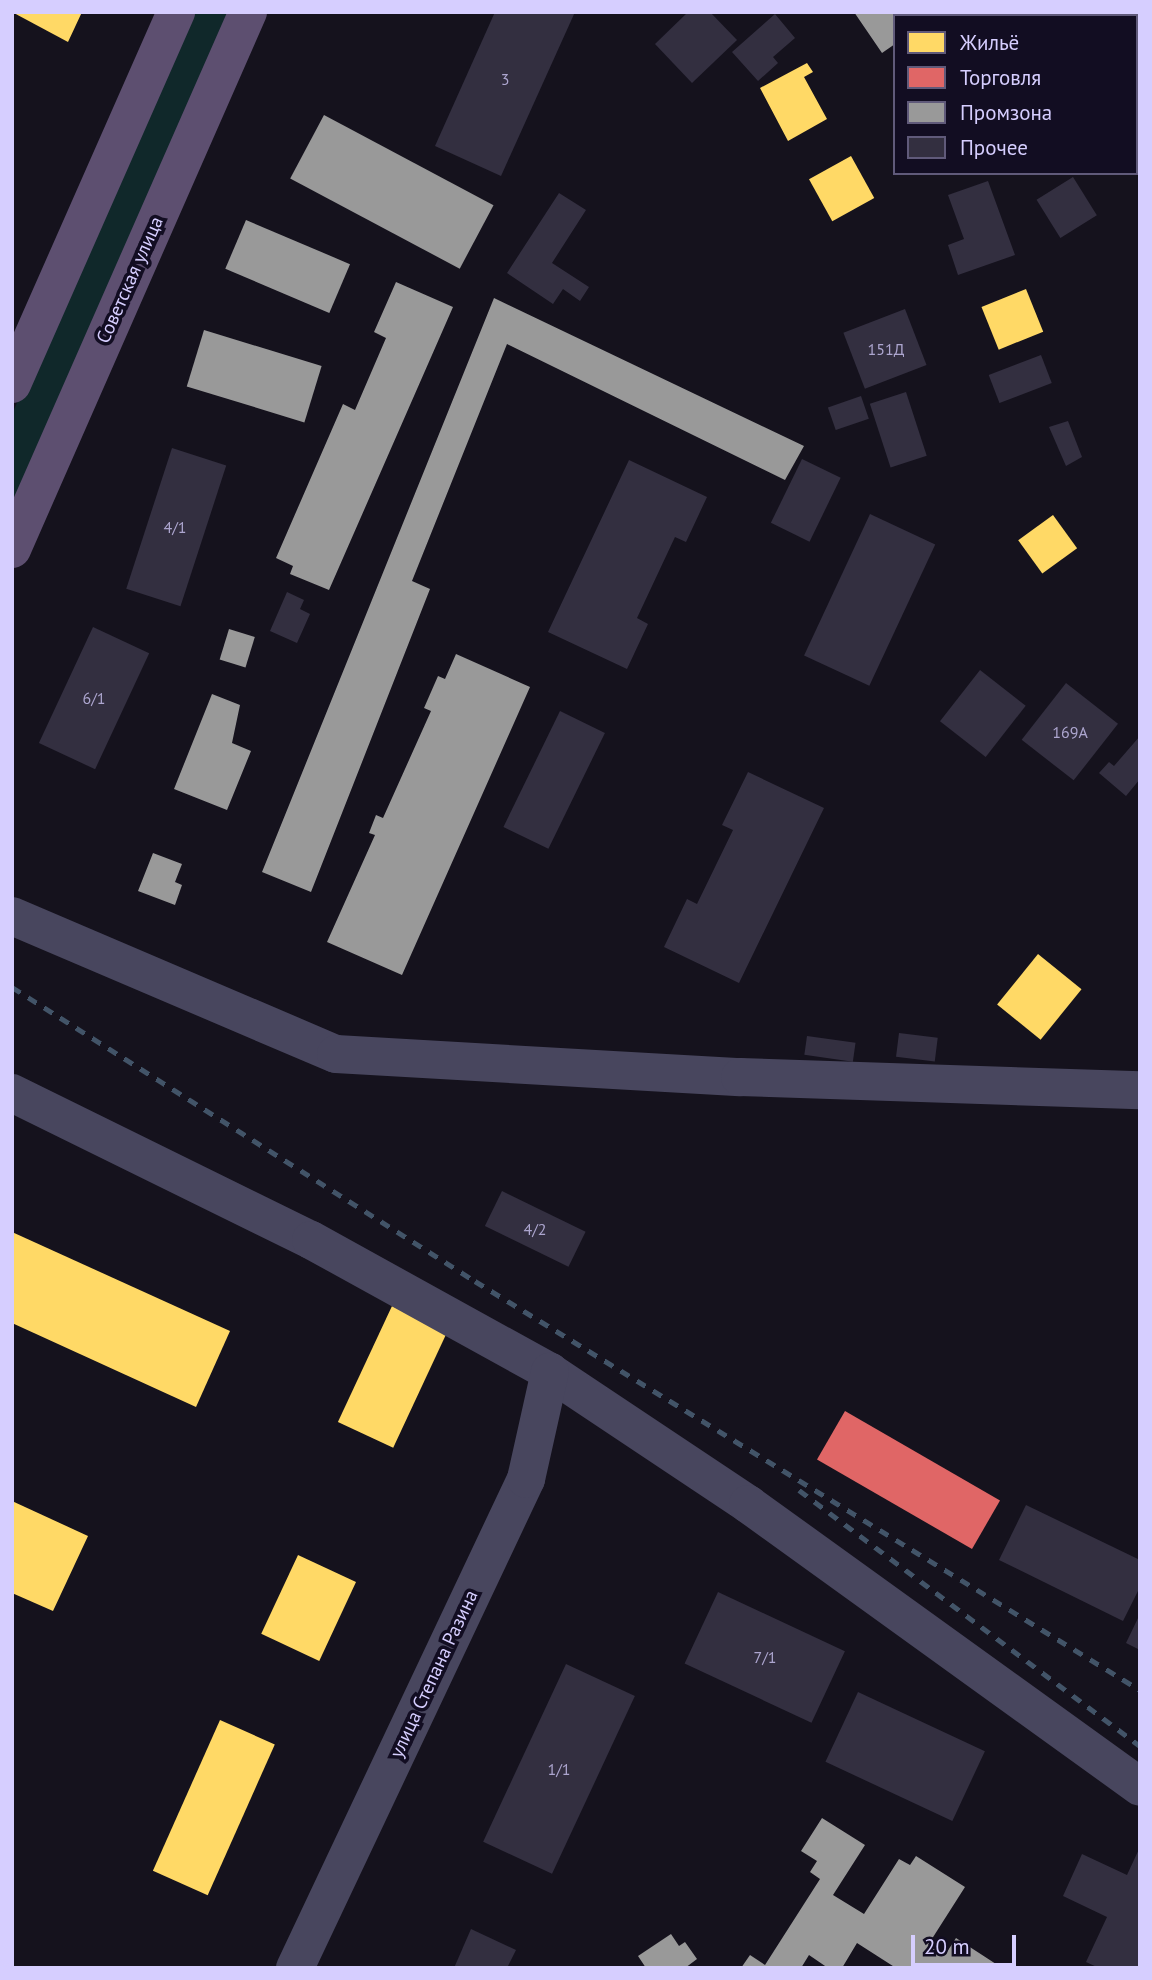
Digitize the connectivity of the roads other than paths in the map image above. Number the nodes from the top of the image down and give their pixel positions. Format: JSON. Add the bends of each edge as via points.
{"nodes":[{"id":1,"x":176,"y":12,"type":"edge"},
{"id":2,"x":248,"y":12,"type":"edge"},
{"id":3,"x":12,"y":384,"type":"edge"},
{"id":4,"x":12,"y":549,"type":"edge"},
{"id":5,"x":12,"y":916,"type":"edge"},
{"id":6,"x":1140,"y":1090,"type":"edge"},
{"id":7,"x":12,"y":1093,"type":"edge"},
{"id":8,"x":550,"y":1372,"type":"junction"},
{"id":9,"x":1140,"y":1787,"type":"edge"},
{"id":10,"x":295,"y":1968,"type":"edge"}],
"edges":[{"from":1,"to":3,"type":"main road"},
{"from":2,"to":4,"type":"main road","name":"Советская улица"},
{"from":5,"to":6,"type":"street","via":[[336,1054],[740,1077]]},
{"from":7,"to":8,"type":"street","via":[[311,1240]]},
{"from":8,"to":9,"type":"street","via":[[748,1504]]},
{"from":8,"to":10,"type":"street","name":"улица Степана Разина","via":[[526,1479]]}]}
